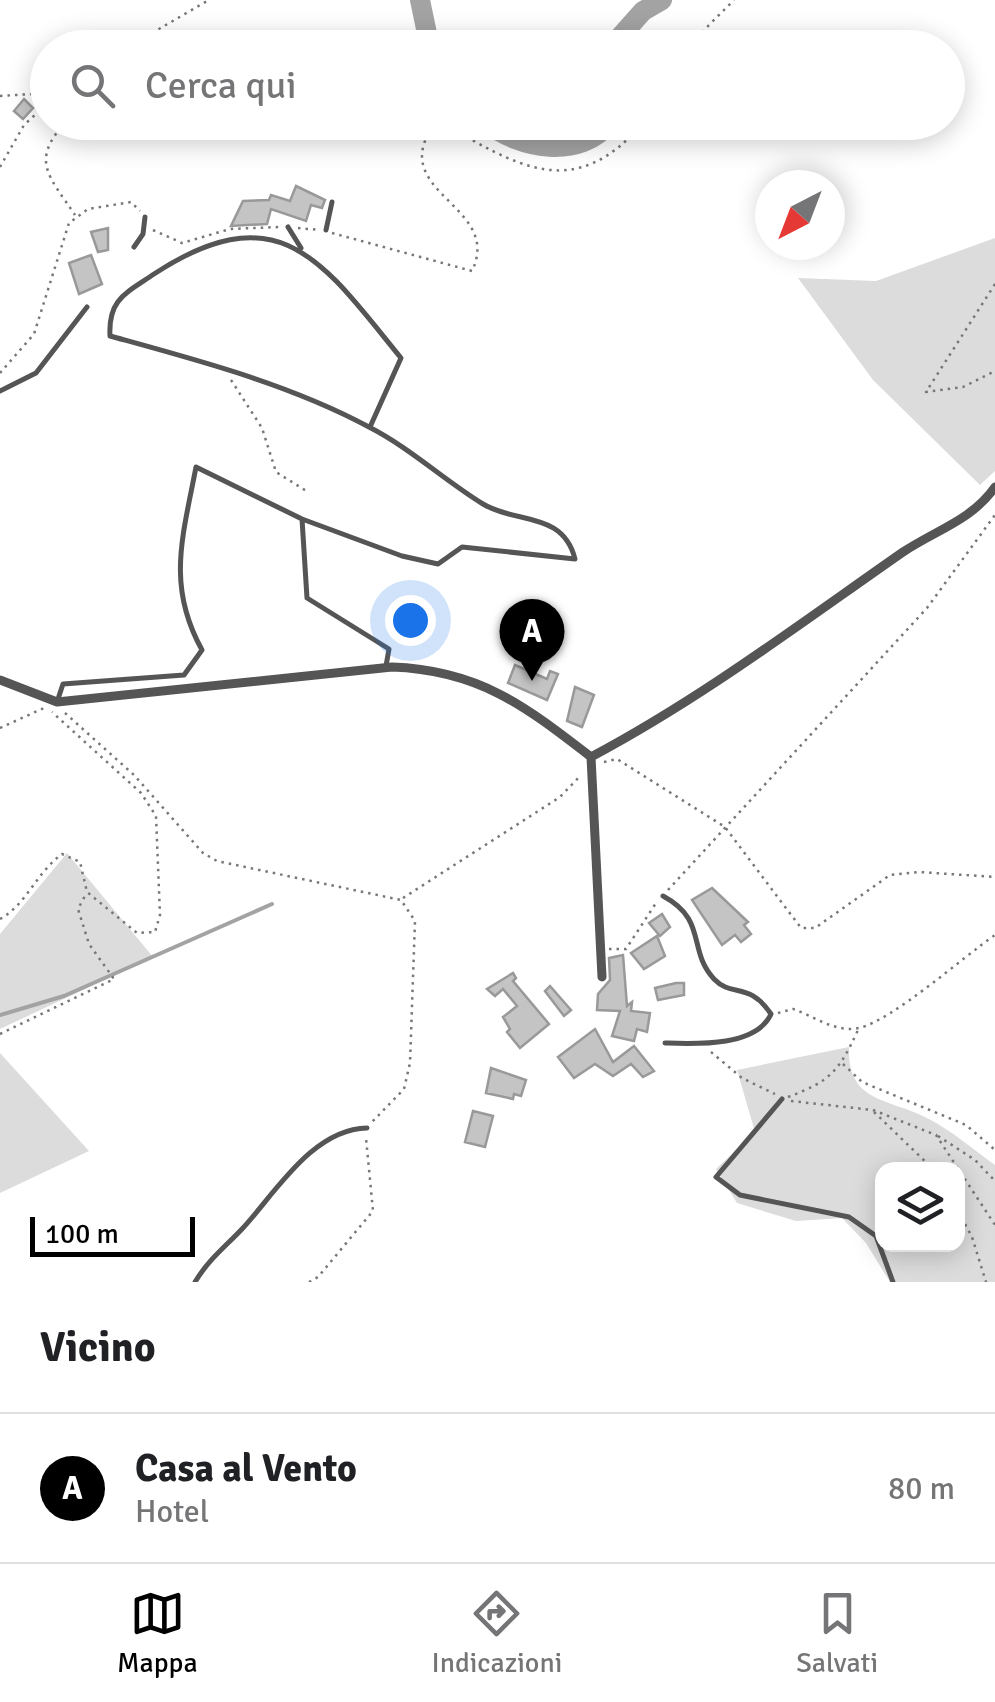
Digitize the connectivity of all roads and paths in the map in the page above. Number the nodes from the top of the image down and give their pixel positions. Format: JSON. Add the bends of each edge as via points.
{"nodes":[{"id":1,"x":209,"y":0,"type":"edge"},
{"id":2,"x":734,"y":0,"type":"edge"},
{"id":3,"x":157,"y":30,"type":"edge"},
{"id":4,"x":704,"y":30,"type":"edge"},
{"id":5,"x":30,"y":95,"type":"edge"},
{"id":6,"x":0,"y":96,"type":"edge"},
{"id":7,"x":30,"y":120,"type":"edge"},
{"id":8,"x":50,"y":140,"type":"edge"},
{"id":9,"x":428,"y":140,"type":"edge"},
{"id":10,"x":471,"y":140,"type":"edge"},
{"id":11,"x":627,"y":140,"type":"edge"},
{"id":12,"x":0,"y":167,"type":"edge"},
{"id":13,"x":332,"y":202,"type":"dead end"},
{"id":14,"x":76,"y":216,"type":"dead end"},
{"id":15,"x":145,"y":217,"type":"dead end"},
{"id":16,"x":288,"y":227,"type":"dead end"},
{"id":17,"x":326,"y":230,"type":"joint"},
{"id":18,"x":134,"y":247,"type":"dead end"},
{"id":19,"x":302,"y":251,"type":"junction"},
{"id":20,"x":995,"y":284,"type":"edge"},
{"id":21,"x":87,"y":307,"type":"dead end"},
{"id":22,"x":222,"y":366,"type":"junction"},
{"id":23,"x":995,"y":371,"type":"edge"},
{"id":24,"x":0,"y":391,"type":"edge"},
{"id":25,"x":370,"y":427,"type":"junction"},
{"id":26,"x":995,"y":487,"type":"edge"},
{"id":27,"x":308,"y":492,"type":"dead end"},
{"id":28,"x":995,"y":515,"type":"edge"},
{"id":29,"x":302,"y":518,"type":"junction"},
{"id":30,"x":386,"y":668,"type":"junction"},
{"id":31,"x":0,"y":680,"type":"edge"},
{"id":32,"x":57,"y":702,"type":"junction"},
{"id":33,"x":46,"y":707,"type":"junction"},
{"id":34,"x":0,"y":728,"type":"edge"},
{"id":35,"x":591,"y":760,"type":"junction"},
{"id":36,"x":725,"y":827,"type":"junction"},
{"id":37,"x":995,"y":877,"type":"edge"},
{"id":38,"x":87,"y":892,"type":"junction"},
{"id":39,"x":663,"y":896,"type":"junction"},
{"id":40,"x":401,"y":900,"type":"junction"},
{"id":41,"x":0,"y":919,"type":"edge"},
{"id":42,"x":995,"y":935,"type":"edge"},
{"id":43,"x":601,"y":949,"type":"junction"},
{"id":44,"x":602,"y":977,"type":"dead end"},
{"id":45,"x":772,"y":1014,"type":"junction"},
{"id":46,"x":859,"y":1028,"type":"junction"},
{"id":47,"x":0,"y":1034,"type":"edge"},
{"id":48,"x":665,"y":1043,"type":"dead end"},
{"id":49,"x":701,"y":1044,"type":"junction"},
{"id":50,"x":842,"y":1064,"type":"junction"},
{"id":51,"x":782,"y":1100,"type":"junction"},
{"id":52,"x":873,"y":1110,"type":"junction"},
{"id":53,"x":367,"y":1128,"type":"junction"},
{"id":54,"x":936,"y":1135,"type":"junction"},
{"id":55,"x":995,"y":1150,"type":"edge"},
{"id":56,"x":926,"y":1162,"type":"edge"},
{"id":57,"x":995,"y":1181,"type":"edge"},
{"id":58,"x":965,"y":1224,"type":"edge"},
{"id":59,"x":995,"y":1226,"type":"edge"},
{"id":60,"x":195,"y":1282,"type":"edge"},
{"id":61,"x":309,"y":1282,"type":"edge"},
{"id":62,"x":892,"y":1282,"type":"edge"},
{"id":63,"x":986,"y":1282,"type":"edge"}],
"edges":[{"from":1,"to":3,"type":"path"},
{"from":2,"to":4,"type":"path"},
{"from":5,"to":6,"type":"path"},
{"from":7,"to":12,"type":"path"},
{"from":8,"to":14,"type":"path","via":[[47,172]]},
{"from":9,"to":17,"type":"path","via":[[419,156],[423,172],[476,236],[472,271]]},
{"from":10,"to":11,"type":"path","via":[[548,173],[586,166]]},
{"from":13,"to":17,"type":"lane"},
{"from":15,"to":18,"type":"lane"},
{"from":16,"to":19,"type":"lane"},
{"from":19,"to":22,"type":"lane","via":[[246,235],[192,250],[123,295],[108,314],[110,336]]},
{"from":19,"to":25,"type":"lane","via":[[328,268],[401,358]]},
{"from":20,"to":23,"type":"path","via":[[926,392],[963,387]]},
{"from":21,"to":24,"type":"lane","via":[[36,373]]},
{"from":22,"to":25,"type":"lane"},
{"from":22,"to":27,"type":"path","via":[[262,428],[276,472]]},
{"from":25,"to":29,"type":"lane","via":[[488,507],[541,519],[570,542],[574,559],[462,548],[438,564]]},
{"from":26,"to":35,"type":"street","via":[[967,518],[922,539],[724,680]]},
{"from":28,"to":36,"type":"path","via":[[927,608]]},
{"from":29,"to":30,"type":"lane","via":[[307,598],[389,650]]},
{"from":29,"to":32,"type":"lane","via":[[196,467],[178,563],[185,618],[202,650],[184,675],[63,684]]},
{"from":30,"to":32,"type":"street"},
{"from":30,"to":35,"type":"street","via":[[432,668],[488,685]]},
{"from":31,"to":32,"type":"street"},
{"from":32,"to":33,"type":"path"},
{"from":32,"to":40,"type":"path","via":[[203,853]]},
{"from":33,"to":34,"type":"path"},
{"from":33,"to":38,"type":"path","via":[[141,793],[156,816],[155,932],[137,934]]},
{"from":35,"to":36,"type":"path","via":[[618,759]]},
{"from":35,"to":40,"type":"path","via":[[560,797]]},
{"from":35,"to":43,"type":"street"},
{"from":36,"to":37,"type":"path","via":[[800,928],[816,928],[890,875]]},
{"from":36,"to":39,"type":"path"},
{"from":38,"to":41,"type":"path","via":[[80,862],[62,854]]},
{"from":38,"to":47,"type":"path","via":[[78,909],[89,944],[114,979]]},
{"from":39,"to":43,"type":"path","via":[[626,950]]},
{"from":39,"to":45,"type":"lane","via":[[681,905],[695,924],[707,970],[718,983],[750,990]]},
{"from":40,"to":53,"type":"path","via":[[415,921],[410,1063],[404,1089]]},
{"from":42,"to":46,"type":"path"},
{"from":43,"to":44,"type":"street"},
{"from":45,"to":46,"type":"path","via":[[792,1008],[831,1027]]},
{"from":45,"to":49,"type":"lane","via":[[751,1034]]},
{"from":46,"to":50,"type":"path"},
{"from":48,"to":49,"type":"lane"},
{"from":49,"to":51,"type":"path"},
{"from":50,"to":51,"type":"path","via":[[827,1081]]},
{"from":50,"to":55,"type":"path","via":[[862,1082],[966,1125]]},
{"from":51,"to":52,"type":"path"},
{"from":51,"to":62,"type":"lane","via":[[716,1177],[740,1195],[849,1217],[876,1236]]},
{"from":52,"to":54,"type":"path"},
{"from":52,"to":56,"type":"path"},
{"from":53,"to":60,"type":"lane","via":[[354,1128],[292,1166]]},
{"from":53,"to":61,"type":"path","via":[[374,1211]]},
{"from":54,"to":57,"type":"path"},
{"from":54,"to":59,"type":"path"},
{"from":58,"to":63,"type":"path"}]}
